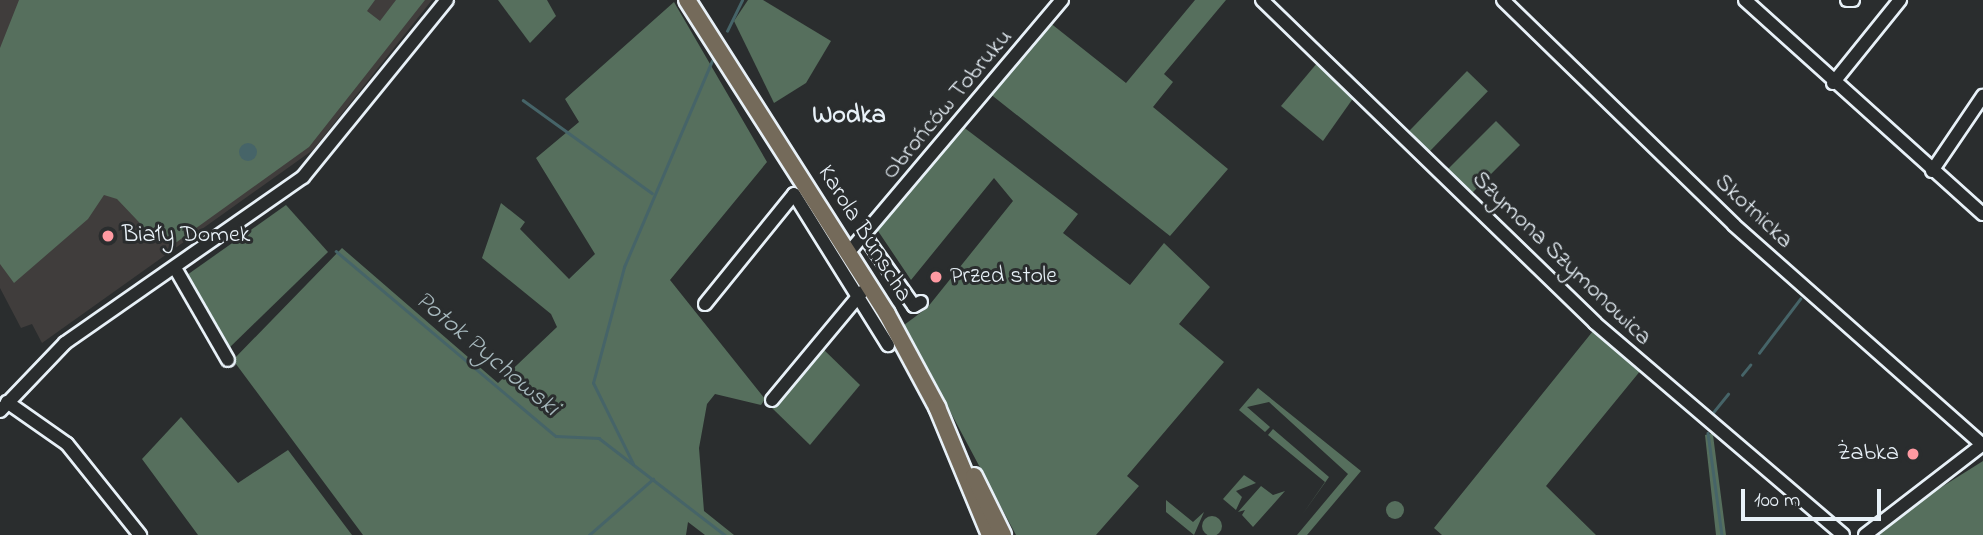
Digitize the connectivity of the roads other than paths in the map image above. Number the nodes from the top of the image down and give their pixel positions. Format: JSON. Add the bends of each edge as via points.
{"nodes":[{"id":1,"x":447,"y":0,"type":"edge"},
{"id":2,"x":687,"y":0,"type":"edge"},
{"id":3,"x":693,"y":0,"type":"edge"},
{"id":4,"x":1062,"y":0,"type":"edge"},
{"id":5,"x":1262,"y":0,"type":"edge"},
{"id":6,"x":1745,"y":0,"type":"edge"},
{"id":7,"x":1847,"y":0,"type":"edge"},
{"id":8,"x":1853,"y":0,"type":"edge"},
{"id":9,"x":1900,"y":0,"type":"edge"},
{"id":10,"x":1505,"y":1,"type":"edge"},
{"id":11,"x":703,"y":21,"type":"junction"},
{"id":12,"x":1833,"y":83,"type":"junction"},
{"id":13,"x":1983,"y":96,"type":"edge"},
{"id":14,"x":1932,"y":171,"type":"junction"},
{"id":15,"x":1983,"y":214,"type":"edge"},
{"id":16,"x":866,"y":238,"type":"junction"},
{"id":17,"x":849,"y":252,"type":"junction"},
{"id":18,"x":176,"y":268,"type":"junction"},
{"id":19,"x":864,"y":291,"type":"junction"},
{"id":20,"x":921,"y":302,"type":"dead end"},
{"id":21,"x":705,"y":304,"type":"dead end"},
{"id":22,"x":888,"y":345,"type":"dead end"},
{"id":23,"x":228,"y":360,"type":"dead end"},
{"id":24,"x":772,"y":400,"type":"dead end"},
{"id":25,"x":3,"y":407,"type":"edge"},
{"id":26,"x":952,"y":441,"type":"junction"},
{"id":27,"x":1983,"y":445,"type":"edge"},
{"id":28,"x":140,"y":535,"type":"edge"},
{"id":29,"x":990,"y":535,"type":"edge"},
{"id":30,"x":1003,"y":535,"type":"edge"},
{"id":31,"x":1843,"y":535,"type":"edge"},
{"id":32,"x":1865,"y":535,"type":"edge"}],
"edges":[{"from":1,"to":18,"type":"street","via":[[303,177]]},
{"from":2,"to":11,"type":"main road","name":"Karola Bunscha"},
{"from":3,"to":11,"type":"main road","name":"Karola Bunscha"},
{"from":4,"to":16,"type":"street","name":"Obrońców Tobruku"},
{"from":5,"to":31,"type":"street","name":"Szymona Szymonowica","via":[[1595,323]]},
{"from":6,"to":12,"type":"street"},
{"from":7,"to":8,"type":"street"},
{"from":9,"to":12,"type":"street"},
{"from":10,"to":27,"type":"street","name":"Skotnicka","via":[[1734,225]]},
{"from":11,"to":17,"type":"main road","name":"Karola Bunscha"},
{"from":12,"to":14,"type":"street"},
{"from":13,"to":14,"type":"street"},
{"from":14,"to":15,"type":"street"},
{"from":16,"to":17,"type":"street","name":"Obrońców Tobruku"},
{"from":16,"to":20,"type":"street","via":[[914,306]]},
{"from":17,"to":19,"type":"main road","name":"Karola Bunscha"},
{"from":18,"to":23,"type":"street"},
{"from":18,"to":25,"type":"street","via":[[65,343]]},
{"from":19,"to":21,"type":"street","via":[[794,194]]},
{"from":19,"to":22,"type":"street"},
{"from":19,"to":24,"type":"street"},
{"from":19,"to":26,"type":"main road","name":"Karola Bunscha"},
{"from":25,"to":28,"type":"street","via":[[67,444]]},
{"from":26,"to":29,"type":"main road","name":"Karola Bunscha"},
{"from":26,"to":30,"type":"main road","name":"Karola Bunscha"},
{"from":27,"to":32,"type":"street"}]}
